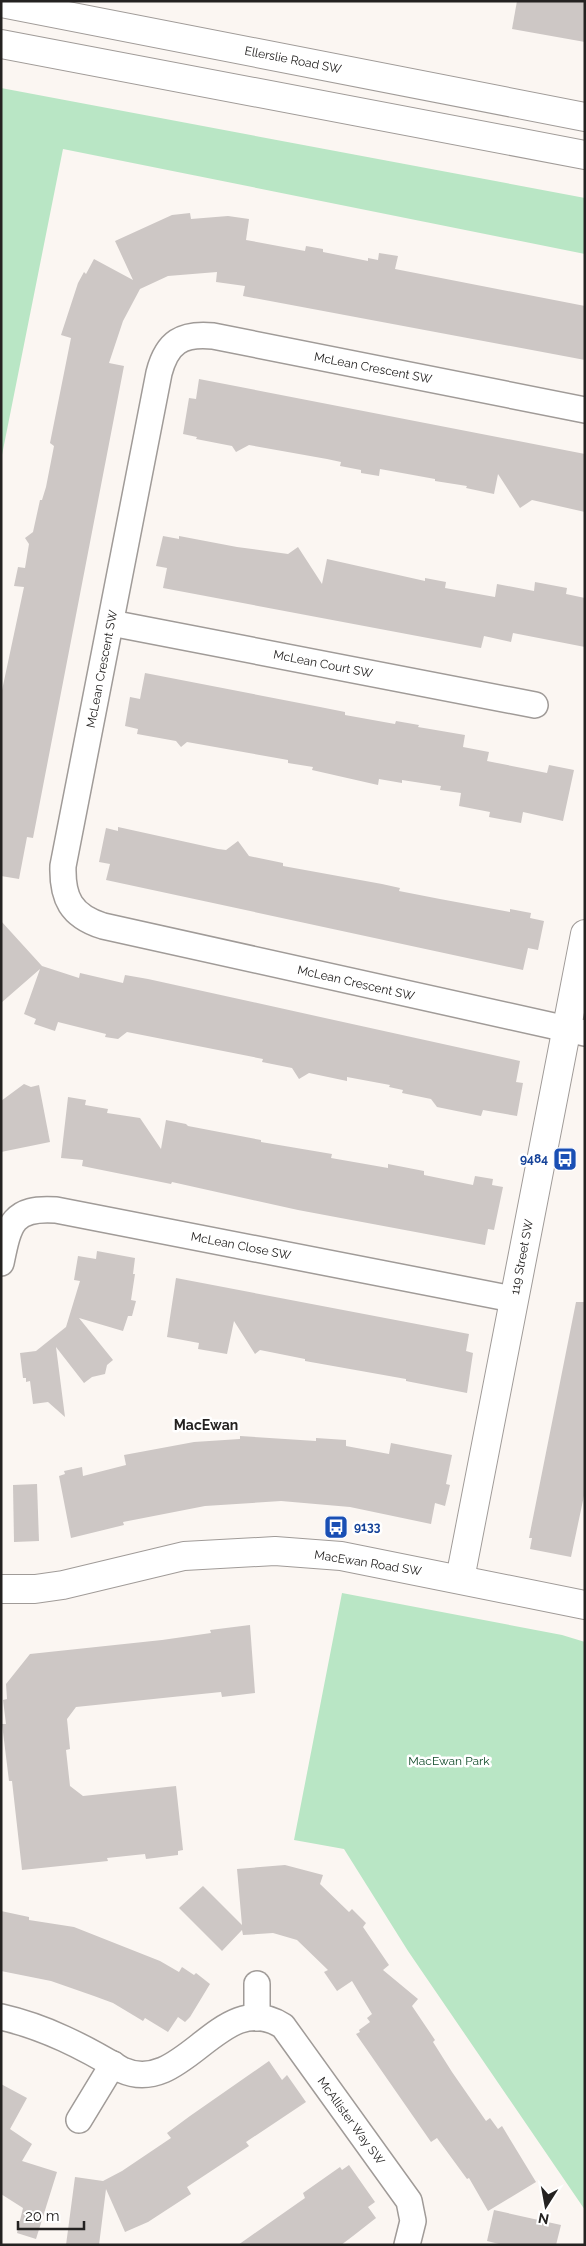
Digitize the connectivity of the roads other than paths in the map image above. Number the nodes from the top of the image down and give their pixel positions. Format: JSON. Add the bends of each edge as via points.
{"nodes":[{"id":1,"x":1,"y":3,"type":"edge"},
{"id":2,"x":1,"y":44,"type":"edge"},
{"id":3,"x":585,"y":117,"type":"edge"},
{"id":4,"x":585,"y":155,"type":"edge"},
{"id":5,"x":585,"y":410,"type":"edge"},
{"id":6,"x":111,"y":623,"type":"junction"},
{"id":7,"x":535,"y":705,"type":"dead end"},
{"id":8,"x":585,"y":934,"type":"edge"},
{"id":9,"x":576,"y":1031,"type":"edge"},
{"id":10,"x":1,"y":1263,"type":"edge"},
{"id":11,"x":513,"y":1299,"type":"junction"},
{"id":12,"x":460,"y":1579,"type":"junction"},
{"id":13,"x":1,"y":1589,"type":"edge"},
{"id":14,"x":585,"y":1605,"type":"edge"},
{"id":15,"x":257,"y":1984,"type":"dead end"},
{"id":16,"x":1,"y":2016,"type":"edge"},
{"id":17,"x":257,"y":2018,"type":"junction"},
{"id":18,"x":113,"y":2064,"type":"junction"},
{"id":19,"x":79,"y":2120,"type":"dead end"},
{"id":20,"x":407,"y":2245,"type":"edge"}],
"edges":[{"from":1,"to":3,"type":"street","name":"Ellerslie Road SW"},
{"from":2,"to":4,"type":"street"},
{"from":5,"to":6,"type":"street","name":"McLean Crescent SW","via":[[213,336],[199,335],[177,341],[165,354],[158,373]]},
{"from":6,"to":7,"type":"street","name":"McLean Court SW"},
{"from":6,"to":9,"type":"street","name":"McLean Crescent SW","via":[[63,866],[65,894],[78,914],[103,926]]},
{"from":8,"to":9,"type":"street","name":"119 Street SW"},
{"from":9,"to":11,"type":"street","name":"119 Street SW"},
{"from":10,"to":11,"type":"street","name":"McLean Close SW","via":[[6,1239],[16,1220],[32,1210],[56,1210]]},
{"from":11,"to":12,"type":"street","name":"119 Street SW"},
{"from":12,"to":13,"type":"street","name":"MacEwan Road SW","via":[[341,1556],[274,1551],[184,1556],[63,1585]]},
{"from":12,"to":14,"type":"street","name":"MacEwan Road SW"},
{"from":15,"to":17,"type":"street"},
{"from":16,"to":18,"type":"street","name":"McAllister Way SW","via":[[60,2036]]},
{"from":17,"to":18,"type":"street","name":"McAllister Way SW","via":[[235,2021],[162,2072],[144,2076]]},
{"from":17,"to":20,"type":"street","name":"McAllister Way SW","via":[[283,2026],[409,2201],[413,2221]]},
{"from":18,"to":19,"type":"street"}]}
